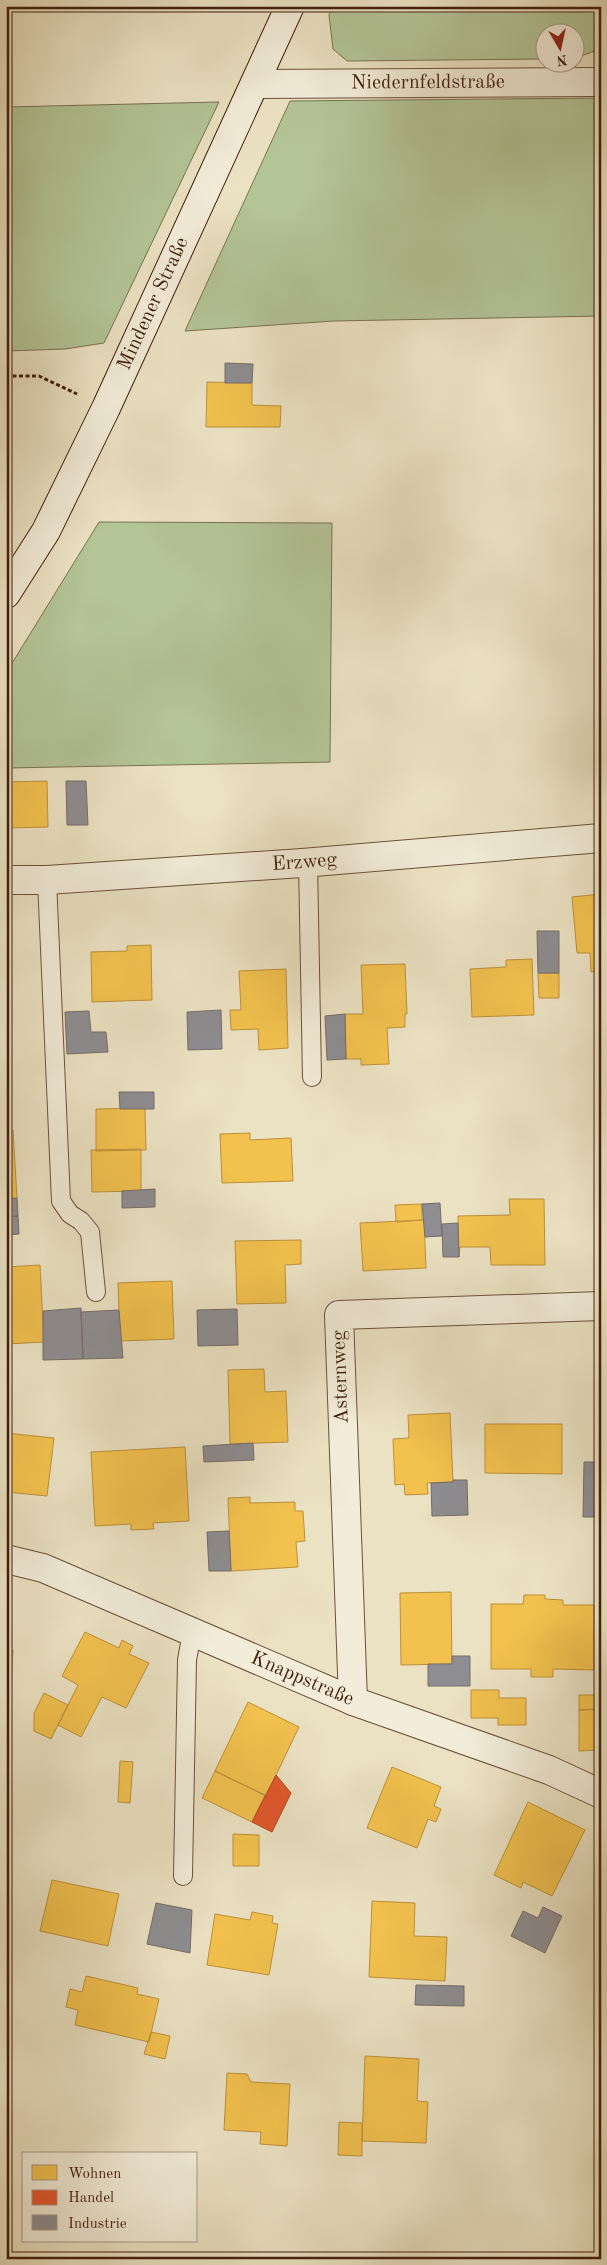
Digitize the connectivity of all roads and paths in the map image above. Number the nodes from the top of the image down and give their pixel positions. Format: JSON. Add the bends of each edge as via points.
{"nodes":[{"id":1,"x":290,"y":6,"type":"edge"},
{"id":2,"x":601,"y":82,"type":"edge"},
{"id":3,"x":256,"y":84,"type":"junction"},
{"id":4,"x":6,"y":376,"type":"edge"},
{"id":5,"x":106,"y":408,"type":"junction"},
{"id":6,"x":6,"y":594,"type":"edge"},
{"id":7,"x":601,"y":838,"type":"edge"},
{"id":8,"x":308,"y":862,"type":"junction"},
{"id":9,"x":6,"y":880,"type":"edge"},
{"id":10,"x":47,"y":880,"type":"junction"},
{"id":11,"x":312,"y":1077,"type":"dead end"},
{"id":12,"x":96,"y":1292,"type":"dead end"},
{"id":13,"x":601,"y":1306,"type":"edge"},
{"id":14,"x":6,"y":1558,"type":"edge"},
{"id":15,"x":192,"y":1632,"type":"junction"},
{"id":16,"x":353,"y":1701,"type":"junction"},
{"id":17,"x":601,"y":1794,"type":"edge"},
{"id":18,"x":184,"y":1876,"type":"dead end"}],
"edges":[{"from":1,"to":3,"type":"street","name":"Mindener Straße"},
{"from":2,"to":3,"type":"street","name":"Niedernfeldstraße"},
{"from":3,"to":5,"type":"street","name":"Mindener Straße"},
{"from":4,"to":5,"type":"path","via":[[39,376]]},
{"from":5,"to":6,"type":"street","name":"Mindener Straße","via":[[46,531]]},
{"from":7,"to":8,"type":"street","name":"Erzweg"},
{"from":8,"to":10,"type":"street","name":"Erzweg"},
{"from":8,"to":11,"type":"lane"},
{"from":9,"to":10,"type":"street","name":"Erzweg"},
{"from":10,"to":12,"type":"lane","via":[[61,1201],[90,1232]]},
{"from":13,"to":16,"type":"street","name":"Asternweg","via":[[339,1315]]},
{"from":14,"to":15,"type":"street","name":"Knappstraße","via":[[43,1568]]},
{"from":15,"to":16,"type":"street","name":"Knappstraße"},
{"from":15,"to":18,"type":"lane","via":[[187,1660]]},
{"from":16,"to":17,"type":"street","name":"Knappstraße","via":[[549,1770]]}]}
